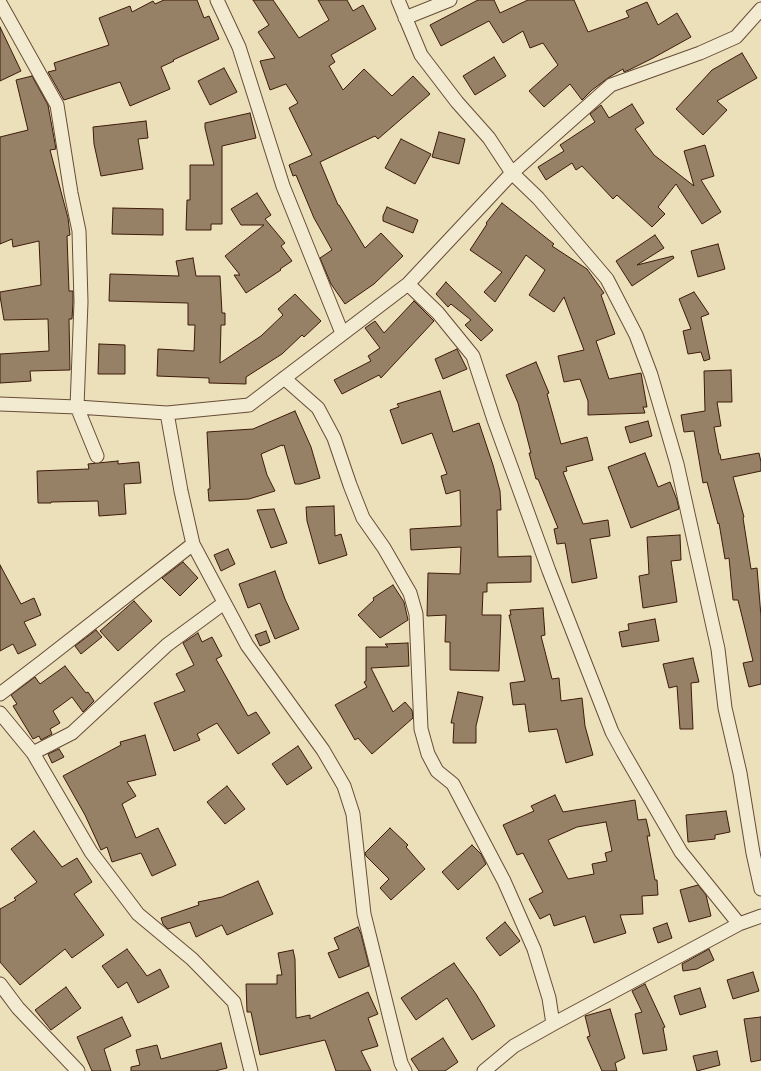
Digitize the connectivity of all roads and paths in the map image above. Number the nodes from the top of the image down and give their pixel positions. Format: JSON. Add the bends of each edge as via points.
{"nodes":[{"id":1,"x":217,"y":0,"type":"edge"},
{"id":2,"x":398,"y":0,"type":"edge"},
{"id":3,"x":450,"y":0,"type":"edge"},
{"id":4,"x":759,"y":0,"type":"edge"},
{"id":5,"x":0,"y":3,"type":"edge"},
{"id":6,"x":761,"y":4,"type":"edge"},
{"id":7,"x":761,"y":9,"type":"edge"},
{"id":8,"x":405,"y":18,"type":"junction"},
{"id":9,"x":512,"y":173,"type":"junction"},
{"id":10,"x":408,"y":284,"type":"junction"},
{"id":11,"x":342,"y":333,"type":"junction"},
{"id":12,"x":284,"y":378,"type":"junction"},
{"id":13,"x":0,"y":404,"type":"edge"},
{"id":14,"x":77,"y":407,"type":"junction"},
{"id":15,"x":167,"y":413,"type":"junction"},
{"id":16,"x":97,"y":456,"type":"dead end"},
{"id":17,"x":193,"y":544,"type":"junction"},
{"id":18,"x":224,"y":603,"type":"junction"},
{"id":19,"x":0,"y":694,"type":"edge"},
{"id":20,"x":0,"y":713,"type":"edge"},
{"id":21,"x":33,"y":753,"type":"junction"},
{"id":22,"x":761,"y":889,"type":"edge"},
{"id":23,"x":761,"y":916,"type":"edge"},
{"id":24,"x":739,"y":924,"type":"junction"},
{"id":25,"x":0,"y":984,"type":"edge"},
{"id":26,"x":553,"y":1024,"type":"junction"},
{"id":27,"x":78,"y":1071,"type":"edge"},
{"id":28,"x":251,"y":1071,"type":"edge"},
{"id":29,"x":405,"y":1071,"type":"edge"},
{"id":30,"x":484,"y":1071,"type":"edge"}],
"edges":[{"from":1,"to":11,"type":"street","via":[[239,47],[283,186]]},
{"from":2,"to":8,"type":"street"},
{"from":3,"to":8,"type":"street"},
{"from":4,"to":6,"type":"street"},
{"from":5,"to":14,"type":"street","via":[[57,105],[79,231],[81,302]]},
{"from":7,"to":9,"type":"street","via":[[736,37],[700,53],[611,85]]},
{"from":8,"to":9,"type":"street","via":[[422,55],[457,102],[489,138]]},
{"from":9,"to":10,"type":"street"},
{"from":9,"to":22,"type":"street","via":[[538,198],[607,279],[636,335],[651,375],[677,464],[718,649],[725,708],[740,773],[752,853]]},
{"from":10,"to":11,"type":"street"},
{"from":10,"to":24,"type":"street","via":[[438,313],[473,356],[549,571],[612,732],[681,852]]},
{"from":11,"to":12,"type":"street"},
{"from":12,"to":15,"type":"street","via":[[249,405]]},
{"from":12,"to":26,"type":"street","via":[[318,408],[334,438],[363,518],[410,593],[416,614],[421,729],[428,754],[437,771],[453,784],[504,881],[534,949],[549,998]]},
{"from":13,"to":14,"type":"street"},
{"from":14,"to":15,"type":"street"},
{"from":14,"to":16,"type":"street"},
{"from":15,"to":17,"type":"street"},
{"from":17,"to":18,"type":"street"},
{"from":17,"to":19,"type":"street"},
{"from":18,"to":21,"type":"street","via":[[167,645],[72,733]]},
{"from":18,"to":29,"type":"street","via":[[247,645],[323,750],[344,786],[354,814],[364,914]]},
{"from":20,"to":21,"type":"street"},
{"from":21,"to":28,"type":"street","via":[[91,852],[138,914],[192,959],[234,1002]]},
{"from":23,"to":24,"type":"street"},
{"from":24,"to":26,"type":"street"},
{"from":25,"to":27,"type":"street","via":[[18,1008]]},
{"from":26,"to":30,"type":"street","via":[[514,1046]]}]}
